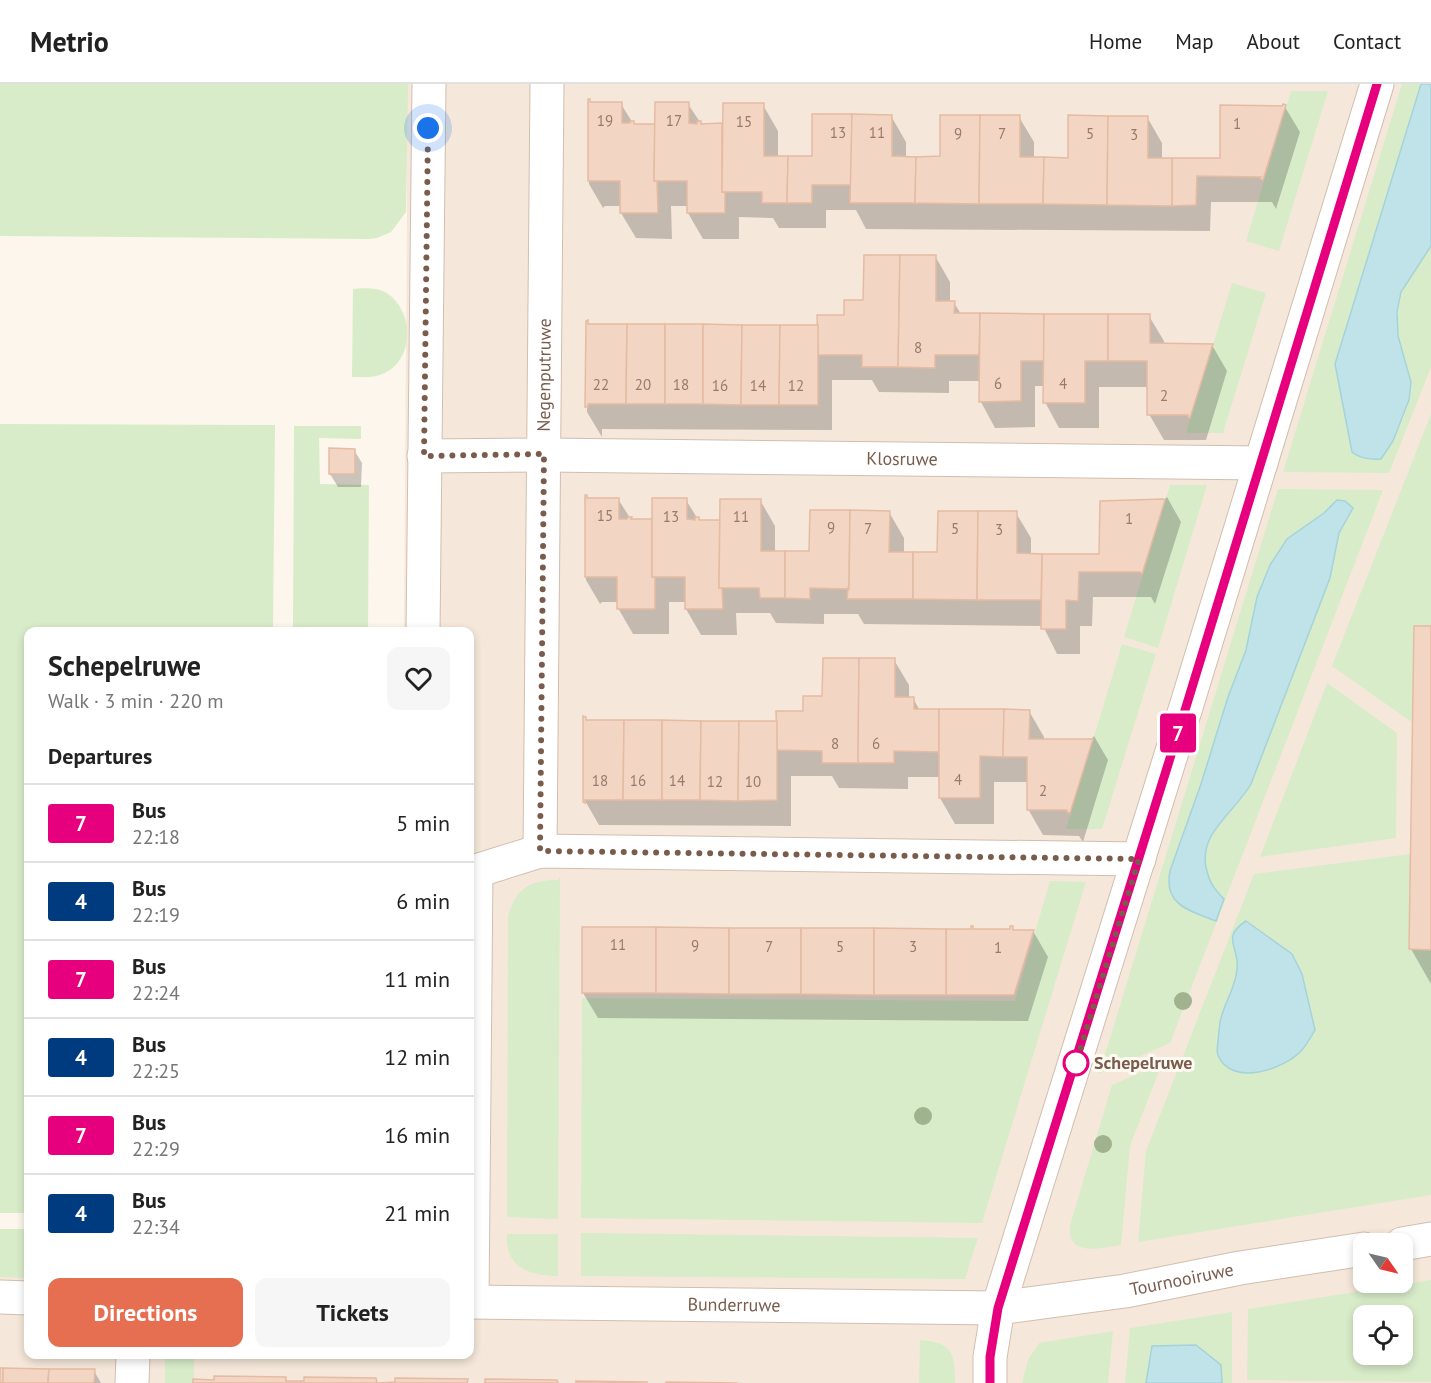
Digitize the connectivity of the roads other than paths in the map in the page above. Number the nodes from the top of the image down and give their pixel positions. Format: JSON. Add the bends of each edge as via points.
{"nodes":[{"id":1,"x":429,"y":84,"type":"edge"},
{"id":2,"x":547,"y":84,"type":"edge"},
{"id":3,"x":1377,"y":84,"type":"edge"},
{"id":4,"x":544,"y":454,"type":"junction"},
{"id":5,"x":424,"y":456,"type":"junction"},
{"id":6,"x":1261,"y":463,"type":"junction"},
{"id":7,"x":423,"y":627,"type":"edge"},
{"id":8,"x":540,"y":851,"type":"junction"},
{"id":9,"x":1139,"y":859,"type":"junction"},
{"id":10,"x":474,"y":870,"type":"edge"},
{"id":11,"x":1431,"y":1239,"type":"edge"},
{"id":12,"x":1413,"y":1242,"type":"edge"},
{"id":13,"x":1353,"y":1251,"type":"edge"},
{"id":14,"x":0,"y":1298,"type":"edge"},
{"id":15,"x":24,"y":1298,"type":"edge"},
{"id":16,"x":474,"y":1302,"type":"edge"},
{"id":17,"x":998,"y":1308,"type":"junction"},
{"id":18,"x":133,"y":1359,"type":"edge"},
{"id":19,"x":132,"y":1383,"type":"edge"},
{"id":20,"x":990,"y":1383,"type":"edge"}],
"edges":[{"from":1,"to":5,"type":"street"},
{"from":2,"to":4,"type":"street","name":"Negenputruwe"},
{"from":3,"to":6,"type":"street"},
{"from":4,"to":5,"type":"street","name":"Klosruwe"},
{"from":4,"to":6,"type":"street","name":"Klosruwe"},
{"from":4,"to":8,"type":"street","name":"Negenputruwe"},
{"from":5,"to":7,"type":"street"},
{"from":6,"to":9,"type":"street"},
{"from":8,"to":9,"type":"street"},
{"from":8,"to":10,"type":"street"},
{"from":9,"to":17,"type":"street"},
{"from":11,"to":12,"type":"street"},
{"from":13,"to":17,"type":"street","name":"Tournooiruwe","via":[[1125,1291]]},
{"from":14,"to":15,"type":"street"},
{"from":16,"to":17,"type":"street","name":"Bunderruwe"},
{"from":17,"to":20,"type":"street"},
{"from":18,"to":19,"type":"street"}]}
